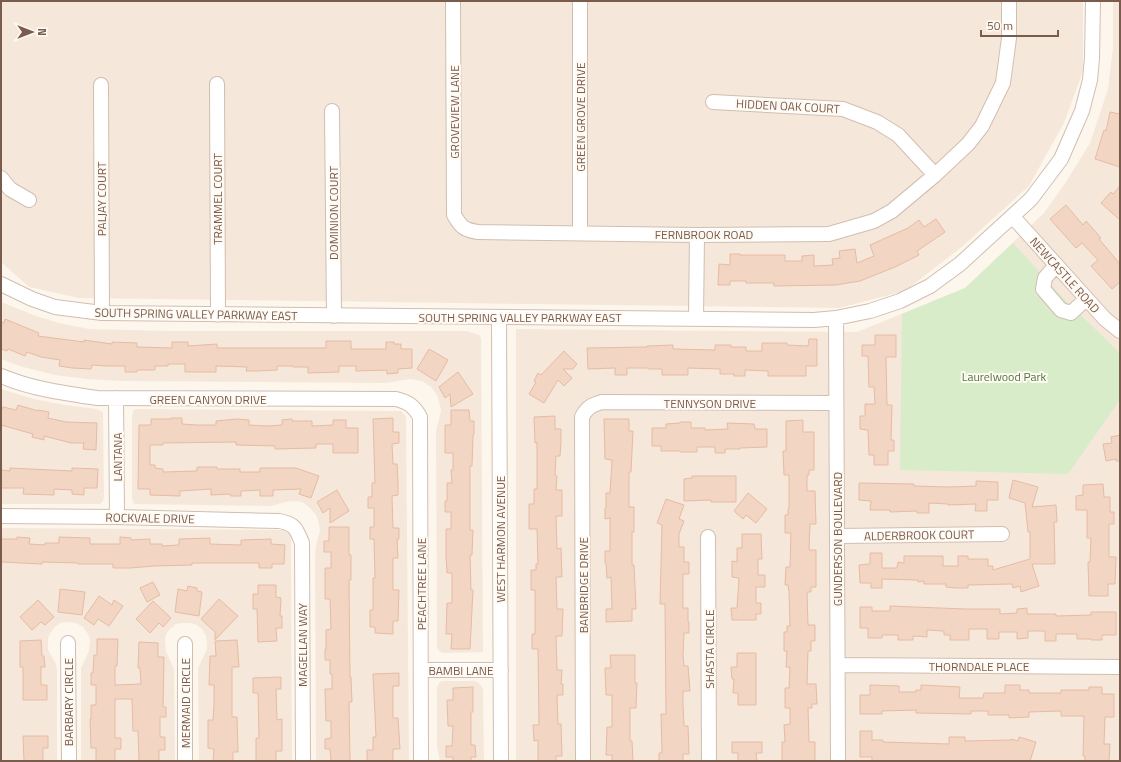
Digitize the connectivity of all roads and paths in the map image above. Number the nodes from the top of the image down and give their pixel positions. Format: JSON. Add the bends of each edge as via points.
{"nodes":[{"id":1,"x":453,"y":1,"type":"edge"},
{"id":2,"x":580,"y":1,"type":"edge"},
{"id":3,"x":1009,"y":1,"type":"edge"},
{"id":4,"x":1093,"y":1,"type":"edge"},
{"id":5,"x":217,"y":84,"type":"dead end"},
{"id":6,"x":101,"y":85,"type":"dead end"},
{"id":7,"x":713,"y":102,"type":"dead end"},
{"id":8,"x":332,"y":111,"type":"dead end"},
{"id":9,"x":935,"y":175,"type":"junction"},
{"id":10,"x":1,"y":178,"type":"edge"},
{"id":11,"x":29,"y":200,"type":"dead end"},
{"id":12,"x":1013,"y":217,"type":"junction"},
{"id":13,"x":458,"y":223,"type":"joint"},
{"id":14,"x":580,"y":233,"type":"junction"},
{"id":15,"x":697,"y":234,"type":"junction"},
{"id":16,"x":1056,"y":265,"type":"junction"},
{"id":17,"x":1,"y":284,"type":"edge"},
{"id":18,"x":1086,"y":299,"type":"junction"},
{"id":19,"x":102,"y":313,"type":"junction"},
{"id":20,"x":218,"y":315,"type":"junction"},
{"id":21,"x":334,"y":316,"type":"junction"},
{"id":22,"x":499,"y":317,"type":"junction"},
{"id":23,"x":836,"y":318,"type":"junction"},
{"id":24,"x":696,"y":319,"type":"junction"},
{"id":25,"x":1120,"y":331,"type":"edge"},
{"id":26,"x":1,"y":376,"type":"edge"},
{"id":27,"x":116,"y":398,"type":"junction"},
{"id":28,"x":836,"y":404,"type":"junction"},
{"id":29,"x":415,"y":409,"type":"joint"},
{"id":30,"x":586,"y":410,"type":"joint"},
{"id":31,"x":1,"y":516,"type":"edge"},
{"id":32,"x":117,"y":517,"type":"junction"},
{"id":33,"x":297,"y":529,"type":"joint"},
{"id":34,"x":1002,"y":534,"type":"dead end"},
{"id":35,"x":837,"y":536,"type":"junction"},
{"id":36,"x":708,"y":537,"type":"dead end"},
{"id":37,"x":68,"y":643,"type":"dead end"},
{"id":38,"x":186,"y":644,"type":"dead end"},
{"id":39,"x":838,"y":665,"type":"junction"},
{"id":40,"x":1120,"y":667,"type":"edge"},
{"id":41,"x":421,"y":670,"type":"junction"},
{"id":42,"x":501,"y":670,"type":"junction"},
{"id":43,"x":69,"y":761,"type":"edge"},
{"id":44,"x":186,"y":761,"type":"edge"},
{"id":45,"x":302,"y":761,"type":"edge"},
{"id":46,"x":421,"y":761,"type":"edge"},
{"id":47,"x":501,"y":761,"type":"edge"},
{"id":48,"x":583,"y":761,"type":"edge"},
{"id":49,"x":709,"y":761,"type":"edge"},
{"id":50,"x":838,"y":761,"type":"edge"}],
"edges":[{"from":1,"to":13,"type":"street","name":"GROVEVIEW LANE","via":[[454,215]]},
{"from":2,"to":14,"type":"street","name":"GREEN GROVE DRIVE"},
{"from":3,"to":9,"type":"street","name":"FERNBROOK ROAD","via":[[1009,38],[1003,83],[982,126],[968,144]]},
{"from":4,"to":12,"type":"street","name":"SOUTH SPRING VALLEY PARKWAY EAST","via":[[1090,80],[1082,111],[1061,159],[1031,199]]},
{"from":5,"to":20,"type":"street","name":"TRAMMEL COURT"},
{"from":6,"to":19,"type":"street","name":"PALJAY COURT"},
{"from":7,"to":9,"type":"street","name":"HIDDEN OAK COURT","via":[[843,109],[877,122],[898,136]]},
{"from":8,"to":21,"type":"street","name":"DOMINION COURT"},
{"from":9,"to":15,"type":"street","name":"FERNBROOK ROAD","via":[[892,211],[874,221],[829,234]]},
{"from":10,"to":11,"type":"street","via":[[10,189]]},
{"from":12,"to":16,"type":"street","name":"NEWCASTLE ROAD"},
{"from":12,"to":23,"type":"street","name":"SOUTH SPRING VALLEY PARKWAY EAST","via":[[960,264],[930,286],[900,301]]},
{"from":13,"to":14,"type":"street","name":"FERNBROOK ROAD","via":[[466,230],[478,232]]},
{"from":14,"to":15,"type":"street","name":"FERNBROOK ROAD"},
{"from":15,"to":24,"type":"street"},
{"from":16,"to":18,"type":"street","name":"NEWCASTLE ROAD"},
{"from":16,"to":18,"type":"street","via":[[1045,278],[1043,289],[1052,301],[1061,310],[1071,313]]},
{"from":17,"to":19,"type":"street","name":"SOUTH SPRING VALLEY PARKWAY EAST","via":[[55,307]]},
{"from":18,"to":25,"type":"street","name":"NEWCASTLE ROAD","via":[[1105,320]]},
{"from":19,"to":20,"type":"street","name":"SOUTH SPRING VALLEY PARKWAY EAST"},
{"from":20,"to":21,"type":"street","name":"SOUTH SPRING VALLEY PARKWAY EAST"},
{"from":21,"to":22,"type":"street","name":"SOUTH SPRING VALLEY PARKWAY EAST"},
{"from":22,"to":24,"type":"street","name":"SOUTH SPRING VALLEY PARKWAY EAST"},
{"from":22,"to":42,"type":"street","name":"WEST HARMON AVENUE"},
{"from":23,"to":24,"type":"street","name":"SOUTH SPRING VALLEY PARKWAY EAST"},
{"from":23,"to":28,"type":"street","name":"GUNDERSON BOULEVARD"},
{"from":26,"to":27,"type":"street","name":"GREEN CANYON DRIVE","via":[[47,391]]},
{"from":27,"to":29,"type":"street","name":"GREEN CANYON DRIVE","via":[[396,399],[407,402]]},
{"from":27,"to":32,"type":"street","name":"LANTANA"},
{"from":28,"to":30,"type":"street","name":"TENNYSON DRIVE","via":[[602,402],[592,404]]},
{"from":28,"to":35,"type":"street","name":"GUNDERSON BOULEVARD"},
{"from":29,"to":41,"type":"street","name":"PEACHTREE LANE","via":[[420,417]]},
{"from":30,"to":48,"type":"street","name":"BANBRIDGE DRIVE","via":[[582,417]]},
{"from":31,"to":32,"type":"street","name":"ROCKVALE DRIVE"},
{"from":32,"to":33,"type":"street","name":"ROCKVALE DRIVE","via":[[279,521],[289,523]]},
{"from":33,"to":45,"type":"street","name":"MAGELLAN WAY","via":[[302,543]]},
{"from":34,"to":35,"type":"street","name":"ALDERBROOK COURT"},
{"from":35,"to":39,"type":"street","name":"GUNDERSON BOULEVARD"},
{"from":36,"to":49,"type":"street","name":"SHASTA CIRCLE"},
{"from":37,"to":43,"type":"street","name":"BARBARY CIRCLE"},
{"from":38,"to":44,"type":"street","name":"MERMAID CIRCLE"},
{"from":39,"to":40,"type":"street","name":"THORNDALE PLACE"},
{"from":39,"to":50,"type":"street","name":"GUNDERSON BOULEVARD"},
{"from":41,"to":42,"type":"street","name":"BAMBI LANE"},
{"from":41,"to":46,"type":"street","name":"PEACHTREE LANE"},
{"from":42,"to":47,"type":"street","name":"WEST HARMON AVENUE"}]}
